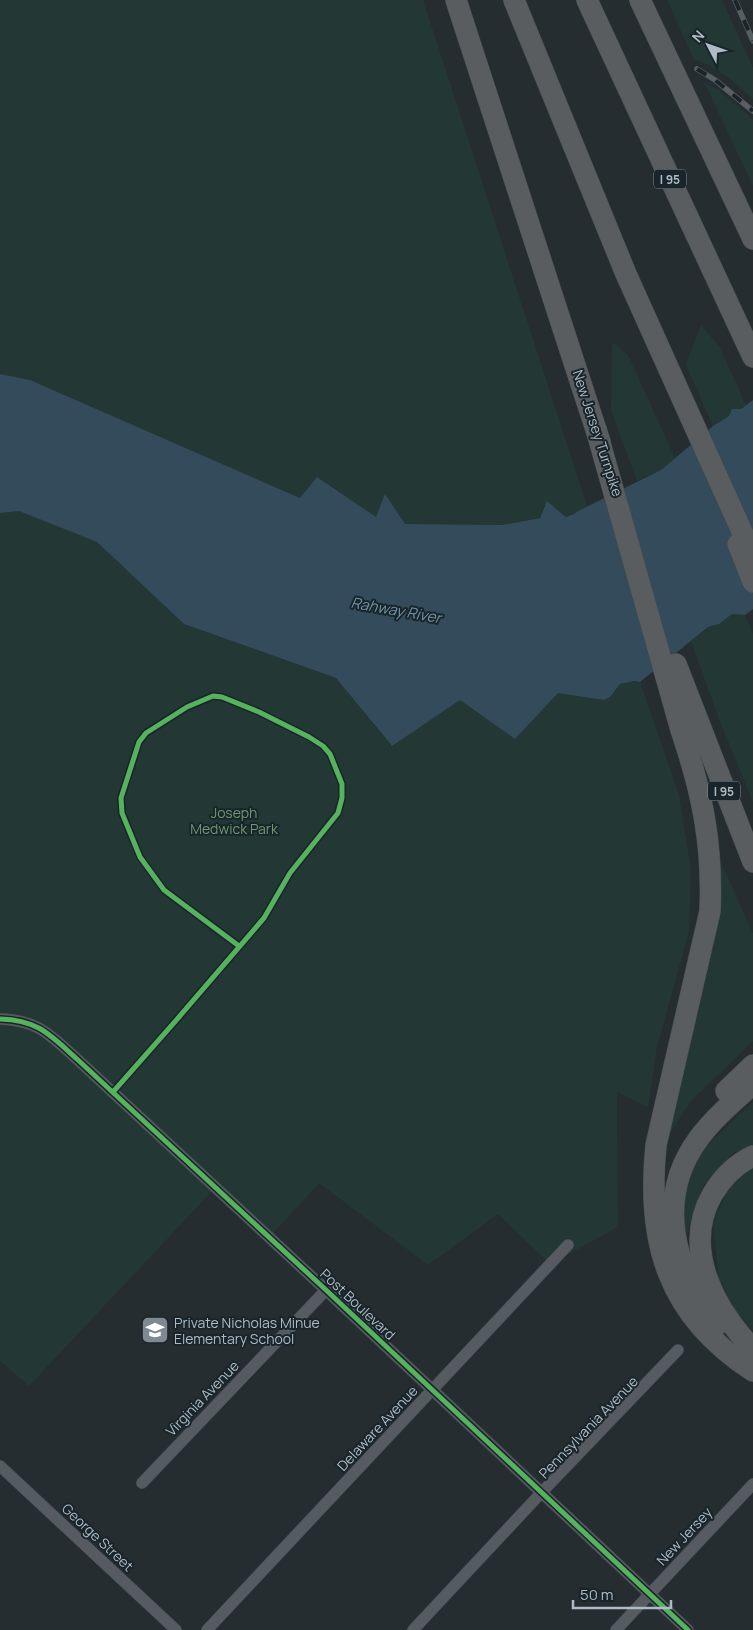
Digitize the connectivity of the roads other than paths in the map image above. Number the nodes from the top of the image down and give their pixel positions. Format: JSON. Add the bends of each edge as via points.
{"nodes":[{"id":1,"x":456,"y":0,"type":"edge"},
{"id":2,"x":514,"y":0,"type":"edge"},
{"id":3,"x":587,"y":0,"type":"edge"},
{"id":4,"x":640,"y":0,"type":"edge"},
{"id":5,"x":753,"y":239,"type":"edge"},
{"id":6,"x":753,"y":357,"type":"edge"},
{"id":7,"x":673,"y":379,"type":"junction"},
{"id":8,"x":753,"y":556,"type":"edge"},
{"id":9,"x":753,"y":582,"type":"edge"},
{"id":10,"x":689,"y":725,"type":"junction"},
{"id":11,"x":753,"y":862,"type":"edge"},
{"id":12,"x":0,"y":1018,"type":"edge"},
{"id":13,"x":753,"y":1065,"type":"edge"},
{"id":14,"x":753,"y":1084,"type":"edge"},
{"id":15,"x":753,"y":1156,"type":"edge"},
{"id":16,"x":656,"y":1229,"type":"junction"},
{"id":17,"x":568,"y":1245,"type":"dead end"},
{"id":18,"x":326,"y":1290,"type":"junction"},
{"id":19,"x":753,"y":1349,"type":"edge"},
{"id":20,"x":678,"y":1350,"type":"dead end"},
{"id":21,"x":753,"y":1356,"type":"edge"},
{"id":22,"x":753,"y":1371,"type":"edge"},
{"id":23,"x":434,"y":1390,"type":"junction"},
{"id":24,"x":0,"y":1466,"type":"edge"},
{"id":25,"x":142,"y":1483,"type":"dead end"},
{"id":26,"x":753,"y":1484,"type":"edge"},
{"id":27,"x":542,"y":1492,"type":"junction"},
{"id":28,"x":649,"y":1594,"type":"junction"},
{"id":29,"x":176,"y":1630,"type":"edge"},
{"id":30,"x":207,"y":1630,"type":"edge"},
{"id":31,"x":414,"y":1630,"type":"edge"},
{"id":32,"x":616,"y":1630,"type":"edge"},
{"id":33,"x":688,"y":1630,"type":"edge"}],
"edges":[{"from":1,"to":10,"type":"highway","name":"New Jersey Turnpike"},
{"from":2,"to":7,"type":"highway"},
{"from":3,"to":6,"type":"highway","number":"I 95"},
{"from":4,"to":5,"type":"highway"},
{"from":7,"to":8,"type":"highway"},
{"from":7,"to":9,"type":"highway"},
{"from":10,"to":11,"type":"highway","number":"I 95"},
{"from":10,"to":16,"type":"highway","via":[[693,764],[707,824],[710,911],[656,1145],[653,1173]]},
{"from":12,"to":18,"type":"street","name":"Post Boulevard","via":[[17,1019],[44,1030]]},
{"from":13,"to":16,"type":"highway","via":[[687,1132],[663,1179]]},
{"from":14,"to":21,"type":"highway","via":[[698,1139],[677,1182],[673,1208],[677,1245],[687,1278],[700,1304],[734,1342]]},
{"from":15,"to":19,"type":"highway","via":[[729,1172],[716,1188],[705,1208],[700,1250],[714,1296]]},
{"from":16,"to":22,"type":"highway","via":[[672,1284],[687,1310],[711,1338]]},
{"from":17,"to":23,"type":"street","name":"Delaware Avenue"},
{"from":18,"to":23,"type":"street","name":"Post Boulevard"},
{"from":18,"to":25,"type":"street","name":"Virginia Avenue"},
{"from":20,"to":27,"type":"street","name":"Pennsylvania Avenue"},
{"from":23,"to":27,"type":"street","name":"Post Boulevard"},
{"from":23,"to":30,"type":"street","name":"Delaware Avenue"},
{"from":24,"to":29,"type":"street","name":"George Street"},
{"from":26,"to":28,"type":"street","name":"New Jersey"},
{"from":27,"to":28,"type":"street","name":"Post Boulevard"},
{"from":27,"to":31,"type":"street","name":"Pennsylvania Avenue"},
{"from":28,"to":32,"type":"street","name":"New Jersey"},
{"from":28,"to":33,"type":"street","name":"Post Boulevard"}]}
